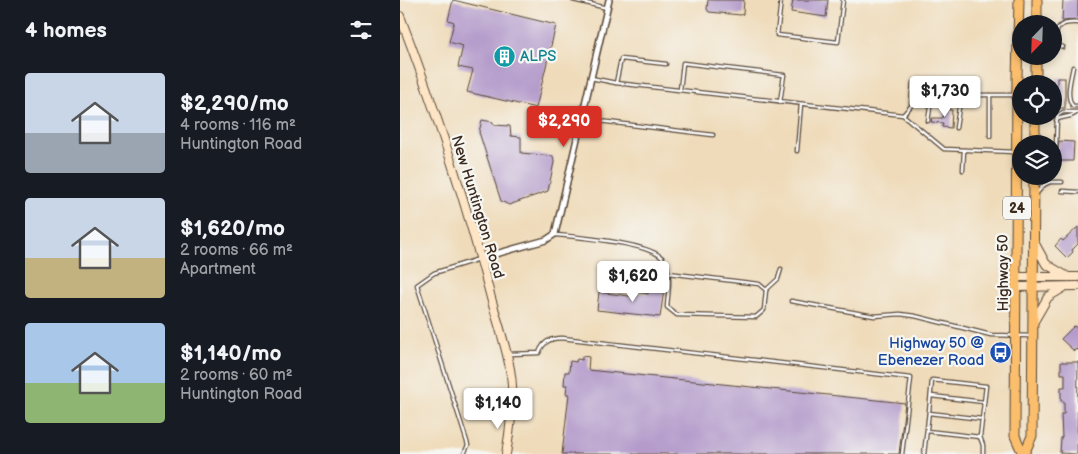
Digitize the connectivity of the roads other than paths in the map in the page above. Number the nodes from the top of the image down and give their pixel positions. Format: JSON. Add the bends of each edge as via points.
{"nodes":[{"id":1,"x":572,"y":0,"type":"edge"},
{"id":2,"x":609,"y":0,"type":"edge"},
{"id":3,"x":781,"y":0,"type":"edge"},
{"id":4,"x":842,"y":0,"type":"edge"},
{"id":5,"x":1020,"y":0,"type":"edge"},
{"id":6,"x":1037,"y":0,"type":"edge"},
{"id":7,"x":588,"y":2,"type":"edge"},
{"id":8,"x":607,"y":8,"type":"junction"},
{"id":9,"x":1037,"y":15,"type":"edge"},
{"id":10,"x":400,"y":16,"type":"edge"},
{"id":11,"x":1078,"y":23,"type":"edge"},
{"id":12,"x":1063,"y":47,"type":"dead end"},
{"id":13,"x":666,"y":64,"type":"dead end"},
{"id":14,"x":1073,"y":67,"type":"dead end"},
{"id":15,"x":1018,"y":75,"type":"edge"},
{"id":16,"x":591,"y":78,"type":"junction"},
{"id":17,"x":616,"y":83,"type":"junction"},
{"id":18,"x":913,"y":83,"type":"dead end"},
{"id":19,"x":932,"y":89,"type":"dead end"},
{"id":20,"x":680,"y":90,"type":"junction"},
{"id":21,"x":990,"y":95,"type":"junction"},
{"id":22,"x":1012,"y":95,"type":"edge"},
{"id":23,"x":931,"y":101,"type":"junction"},
{"id":24,"x":780,"y":102,"type":"junction"},
{"id":25,"x":960,"y":103,"type":"junction"},
{"id":26,"x":801,"y":104,"type":"junction"},
{"id":27,"x":1078,"y":106,"type":"edge"},
{"id":28,"x":1078,"y":112,"type":"edge"},
{"id":29,"x":1062,"y":113,"type":"edge"},
{"id":30,"x":903,"y":115,"type":"junction"},
{"id":31,"x":1062,"y":118,"type":"edge"},
{"id":32,"x":582,"y":119,"type":"junction"},
{"id":33,"x":928,"y":121,"type":"dead end"},
{"id":34,"x":956,"y":128,"type":"dead end"},
{"id":35,"x":713,"y":135,"type":"dead end"},
{"id":36,"x":990,"y":136,"type":"dead end"},
{"id":37,"x":964,"y":150,"type":"junction"},
{"id":38,"x":797,"y":151,"type":"dead end"},
{"id":39,"x":1012,"y":152,"type":"edge"},
{"id":40,"x":963,"y":170,"type":"dead end"},
{"id":41,"x":1017,"y":185,"type":"edge"},
{"id":42,"x":1034,"y":185,"type":"edge"},
{"id":43,"x":1046,"y":185,"type":"edge"},
{"id":44,"x":1062,"y":191,"type":"dead end"},
{"id":45,"x":1078,"y":192,"type":"edge"},
{"id":46,"x":1034,"y":198,"type":"junction"},
{"id":47,"x":555,"y":234,"type":"junction"},
{"id":48,"x":1034,"y":241,"type":"junction"},
{"id":49,"x":481,"y":258,"type":"junction"},
{"id":50,"x":781,"y":269,"type":"dead end"},
{"id":51,"x":668,"y":273,"type":"junction"},
{"id":52,"x":1017,"y":277,"type":"junction"},
{"id":53,"x":1074,"y":277,"type":"edge"},
{"id":54,"x":1033,"y":282,"type":"junction"},
{"id":55,"x":1066,"y":286,"type":"junction"},
{"id":56,"x":1078,"y":286,"type":"edge"},
{"id":57,"x":1017,"y":287,"type":"junction"},
{"id":58,"x":766,"y":290,"type":"junction"},
{"id":59,"x":791,"y":301,"type":"dead end"},
{"id":60,"x":1033,"y":323,"type":"junction"},
{"id":61,"x":1016,"y":336,"type":"junction"},
{"id":62,"x":1033,"y":336,"type":"junction"},
{"id":63,"x":505,"y":354,"type":"junction"},
{"id":64,"x":931,"y":396,"type":"junction"},
{"id":65,"x":984,"y":402,"type":"junction"},
{"id":66,"x":929,"y":413,"type":"junction"},
{"id":67,"x":982,"y":419,"type":"junction"},
{"id":68,"x":927,"y":431,"type":"junction"},
{"id":69,"x":980,"y":437,"type":"junction"},
{"id":70,"x":464,"y":454,"type":"edge"},
{"id":71,"x":506,"y":454,"type":"edge"},
{"id":72,"x":902,"y":454,"type":"edge"},
{"id":73,"x":924,"y":454,"type":"edge"},
{"id":74,"x":983,"y":454,"type":"edge"},
{"id":75,"x":1024,"y":454,"type":"edge"}],
"edges":[{"from":1,"to":7,"type":"lane"},
{"from":2,"to":8,"type":"street"},
{"from":3,"to":4,"type":"lane","via":[[777,35],[838,42]]},
{"from":5,"to":15,"type":"main road","name":"Highway 50","number":"24"},
{"from":6,"to":9,"type":"main road"},
{"from":7,"to":8,"type":"lane"},
{"from":8,"to":16,"type":"street"},
{"from":10,"to":49,"type":"street","name":"New Huntington Road"},
{"from":11,"to":12,"type":"lane","via":[[1067,22],[1057,29],[1058,45]]},
{"from":13,"to":17,"type":"lane","via":[[621,59]]},
{"from":14,"to":27,"type":"lane","via":[[1069,101],[1072,106]]},
{"from":16,"to":17,"type":"lane"},
{"from":16,"to":32,"type":"street"},
{"from":17,"to":20,"type":"lane"},
{"from":18,"to":30,"type":"lane","via":[[911,106]]},
{"from":19,"to":23,"type":"lane"},
{"from":20,"to":24,"type":"lane"},
{"from":20,"to":24,"type":"lane","via":[[683,63],[784,75]]},
{"from":21,"to":22,"type":"lane"},
{"from":21,"to":25,"type":"lane","via":[[964,95]]},
{"from":21,"to":36,"type":"lane"},
{"from":23,"to":25,"type":"lane"},
{"from":23,"to":33,"type":"lane"},
{"from":24,"to":26,"type":"lane"},
{"from":25,"to":34,"type":"lane"},
{"from":26,"to":30,"type":"lane"},
{"from":26,"to":38,"type":"lane"},
{"from":28,"to":29,"type":"lane"},
{"from":28,"to":31,"type":"lane"},
{"from":30,"to":37,"type":"lane","via":[[944,149]]},
{"from":32,"to":35,"type":"lane"},
{"from":32,"to":47,"type":"street"},
{"from":37,"to":39,"type":"lane"},
{"from":37,"to":40,"type":"lane"},
{"from":41,"to":52,"type":"main road","name":"Highway 50","number":"24"},
{"from":42,"to":46,"type":"main road","name":"Highway 50","number":"24"},
{"from":43,"to":46,"type":"lane"},
{"from":44,"to":45,"type":"lane"},
{"from":46,"to":48,"type":"main road","name":"Highway 50","number":"24"},
{"from":47,"to":49,"type":"street","via":[[546,240]]},
{"from":47,"to":51,"type":"lane","via":[[650,250],[664,260]]},
{"from":48,"to":53,"type":"street","via":[[1046,264]]},
{"from":48,"to":54,"type":"main road","name":"Highway 50","number":"24"},
{"from":49,"to":63,"type":"street","name":"New Huntington Road"},
{"from":49,"to":70,"type":"lane","via":[[434,273],[417,285],[468,444]]},
{"from":50,"to":58,"type":"lane","via":[[778,279]]},
{"from":51,"to":58,"type":"lane","via":[[759,284]]},
{"from":51,"to":58,"type":"lane","via":[[667,307],[677,316],[756,318],[764,310]]},
{"from":52,"to":54,"type":"street"},
{"from":52,"to":57,"type":"main road","name":"Highway 50","number":"24"},
{"from":53,"to":54,"type":"street"},
{"from":54,"to":55,"type":"street"},
{"from":54,"to":57,"type":"street"},
{"from":54,"to":60,"type":"main road","name":"Highway 50","number":"24"},
{"from":55,"to":56,"type":"street"},
{"from":55,"to":60,"type":"street","via":[[1048,298]]},
{"from":57,"to":61,"type":"main road","name":"Highway 50","number":"24"},
{"from":59,"to":61,"type":"lane","via":[[874,316],[915,316],[991,335]]},
{"from":60,"to":62,"type":"main road","name":"Highway 50","number":"24"},
{"from":61,"to":62,"type":"lane"},
{"from":61,"to":75,"type":"main road","name":"Highway 50","number":"24","via":[[1015,436]]},
{"from":62,"to":75,"type":"main road","name":"Highway 50","number":"24","via":[[1032,436]]},
{"from":63,"to":71,"type":"street","name":"New Huntington Road","via":[[512,384]]},
{"from":63,"to":72,"type":"lane","via":[[539,353],[548,340],[562,338],[911,378]]},
{"from":64,"to":65,"type":"lane"},
{"from":64,"to":65,"type":"lane","via":[[932,380],[986,386]]},
{"from":64,"to":66,"type":"lane"},
{"from":65,"to":67,"type":"lane"},
{"from":66,"to":67,"type":"lane"},
{"from":66,"to":68,"type":"lane"},
{"from":67,"to":69,"type":"lane"},
{"from":68,"to":69,"type":"lane"},
{"from":68,"to":73,"type":"lane"},
{"from":69,"to":74,"type":"lane"}]}
